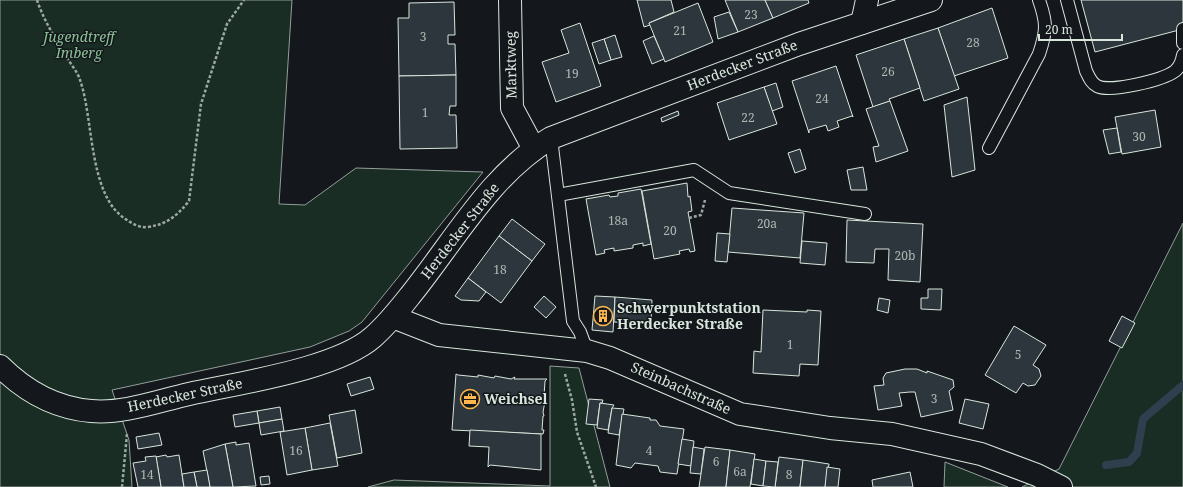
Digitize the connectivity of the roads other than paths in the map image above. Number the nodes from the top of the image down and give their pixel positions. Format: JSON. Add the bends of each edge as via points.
{"nodes":[{"id":1,"x":510,"y":0,"type":"edge"},
{"id":2,"x":867,"y":0,"type":"edge"},
{"id":3,"x":931,"y":0,"type":"edge"},
{"id":4,"x":1039,"y":0,"type":"edge"},
{"id":5,"x":1067,"y":0,"type":"edge"},
{"id":6,"x":862,"y":23,"type":"junction"},
{"id":7,"x":1183,"y":29,"type":"edge"},
{"id":8,"x":1183,"y":43,"type":"edge"},
{"id":9,"x":1183,"y":55,"type":"edge"},
{"id":10,"x":543,"y":144,"type":"junction"},
{"id":11,"x":989,"y":148,"type":"dead end"},
{"id":12,"x":558,"y":195,"type":"junction"},
{"id":13,"x":865,"y":214,"type":"dead end"},
{"id":14,"x":393,"y":317,"type":"junction"},
{"id":15,"x":587,"y":351,"type":"junction"},
{"id":16,"x":0,"y":366,"type":"edge"},
{"id":17,"x":1061,"y":487,"type":"edge"}],
"edges":[{"from":1,"to":10,"type":"street","name":"Marktweg","via":[[512,108]]},
{"from":2,"to":6,"type":"street"},
{"from":3,"to":6,"type":"street","name":"Herdecker Straße"},
{"from":4,"to":11,"type":"lane","via":[[1046,21],[1039,54]]},
{"from":5,"to":9,"type":"lane","via":[[1086,71],[1090,81],[1097,86],[1112,88],[1163,78],[1177,70]]},
{"from":6,"to":10,"type":"street","name":"Herdecker Straße","via":[[799,44]]},
{"from":7,"to":8,"type":"lane"},
{"from":10,"to":12,"type":"lane"},
{"from":10,"to":14,"type":"street","name":"Herdecker Straße","via":[[509,170],[488,193]]},
{"from":12,"to":13,"type":"lane","via":[[684,166],[729,193]]},
{"from":12,"to":15,"type":"lane","via":[[573,321]]},
{"from":14,"to":15,"type":"street","name":"Steinbachstraße","via":[[439,335]]},
{"from":14,"to":16,"type":"street","name":"Herdecker Straße","via":[[363,345],[306,368],[130,407],[92,412],[70,408],[32,394]]},
{"from":15,"to":17,"type":"street","name":"Steinbachstraße","via":[[610,358],[740,414],[830,428],[892,434],[981,454]]}]}
